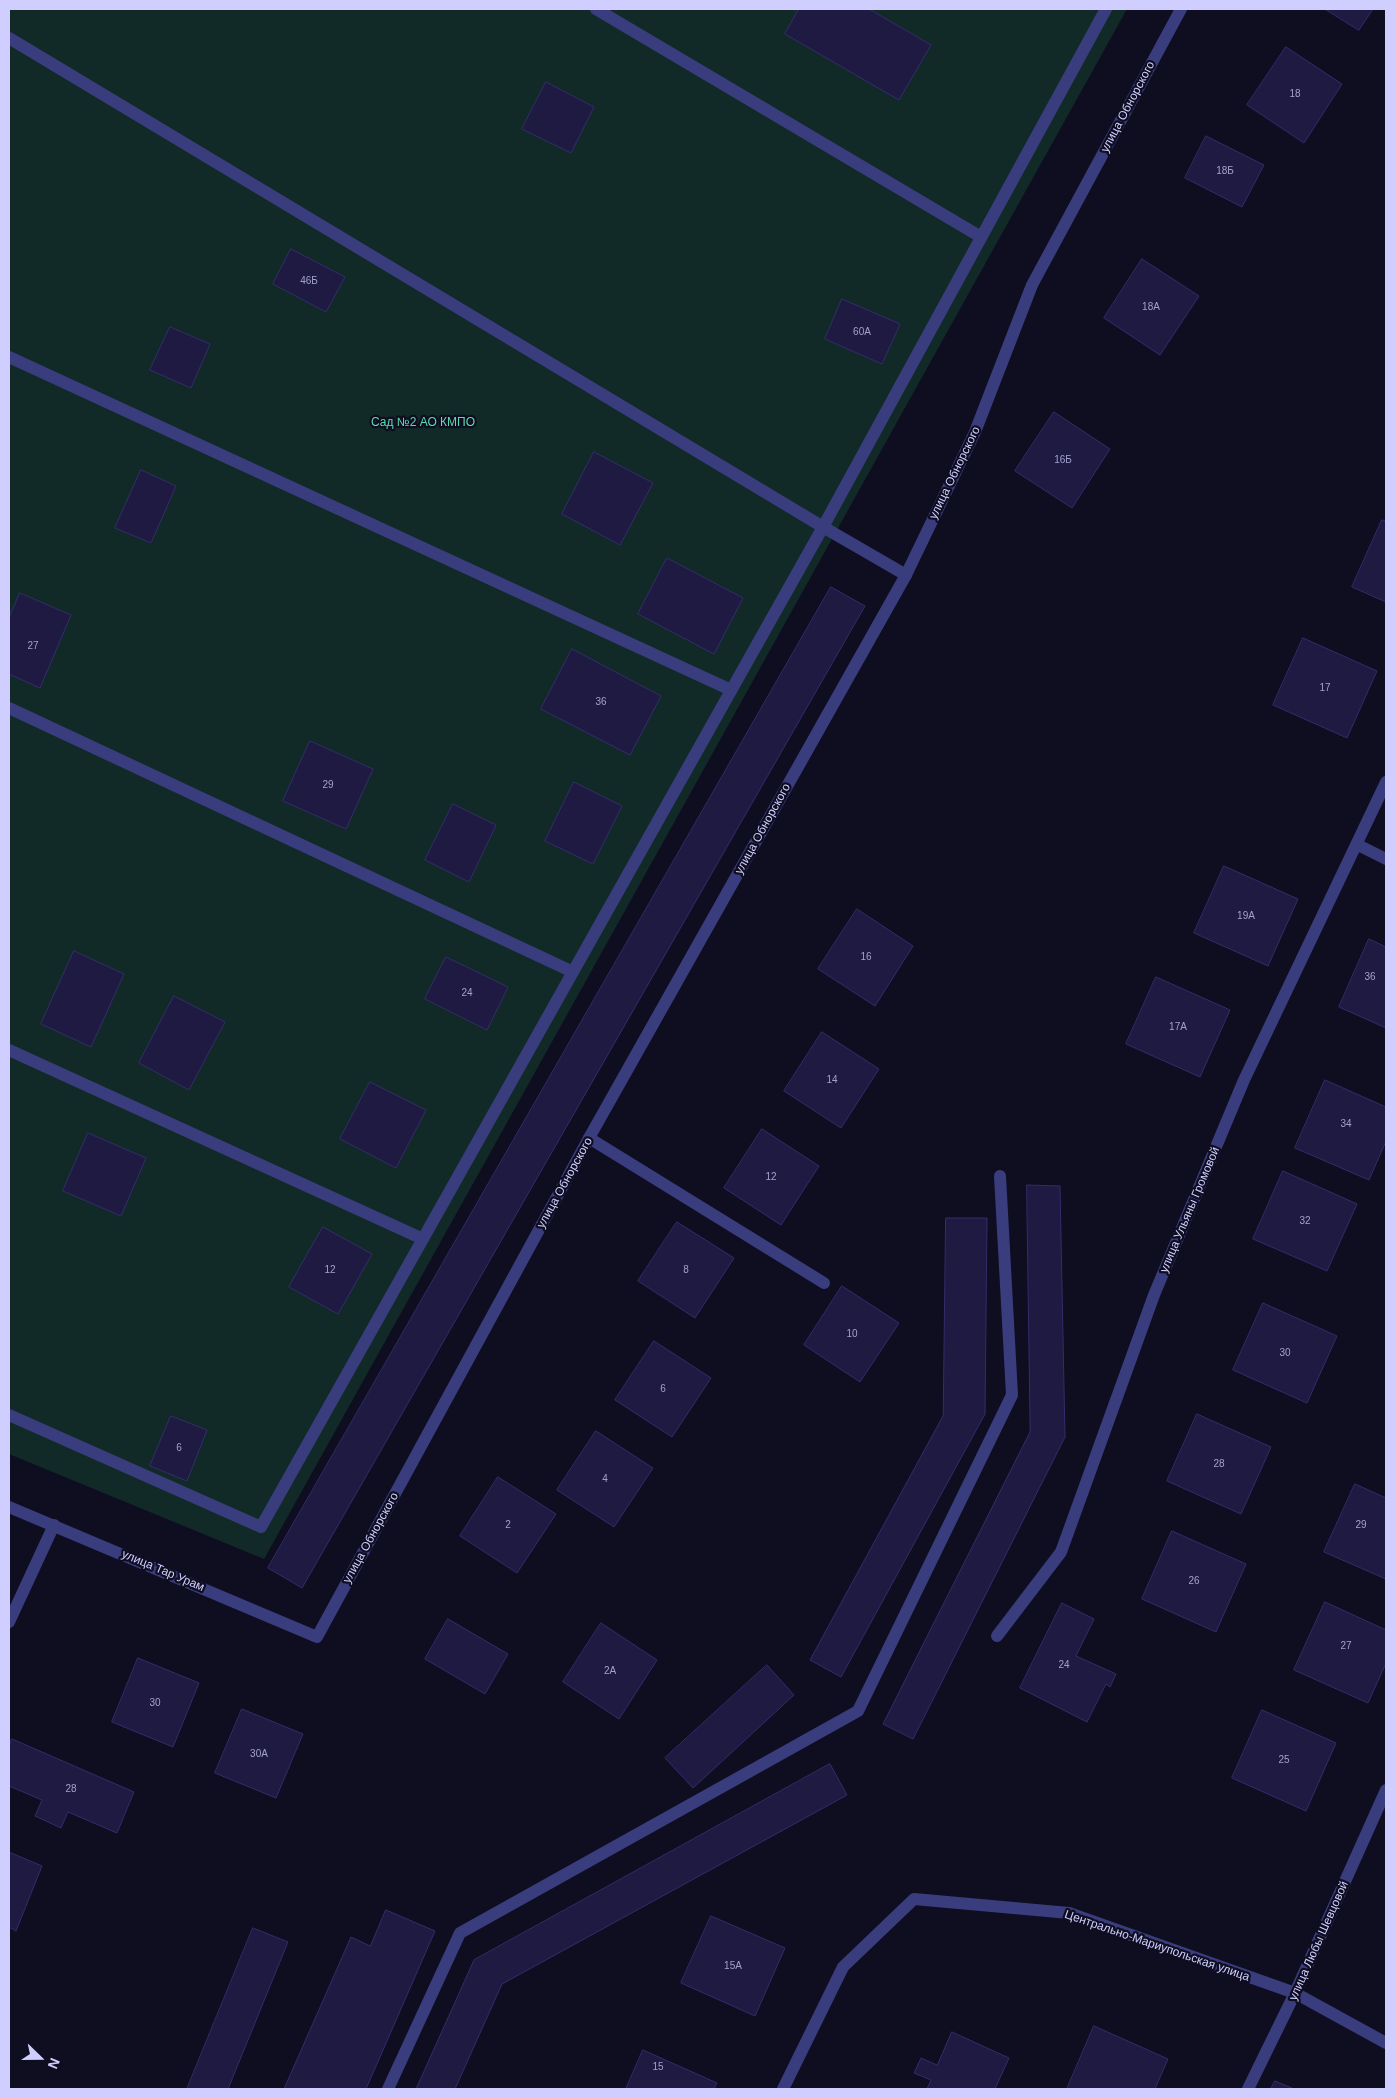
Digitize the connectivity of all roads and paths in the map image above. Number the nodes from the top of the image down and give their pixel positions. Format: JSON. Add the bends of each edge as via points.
{"nodes":[{"id":1,"x":596,"y":9,"type":"edge"},
{"id":2,"x":1106,"y":9,"type":"edge"},
{"id":3,"x":1182,"y":9,"type":"edge"},
{"id":4,"x":9,"y":38,"type":"edge"},
{"id":5,"x":981,"y":237,"type":"junction"},
{"id":6,"x":9,"y":357,"type":"edge"},
{"id":7,"x":823,"y":527,"type":"junction"},
{"id":8,"x":906,"y":575,"type":"junction"},
{"id":9,"x":731,"y":690,"type":"junction"},
{"id":10,"x":9,"y":708,"type":"edge"},
{"id":11,"x":1386,"y":782,"type":"edge"},
{"id":12,"x":1358,"y":845,"type":"junction"},
{"id":13,"x":1386,"y":859,"type":"edge"},
{"id":14,"x":573,"y":972,"type":"junction"},
{"id":15,"x":9,"y":1050,"type":"edge"},
{"id":16,"x":589,"y":1138,"type":"junction"},
{"id":17,"x":1000,"y":1176,"type":"dead end"},
{"id":18,"x":423,"y":1239,"type":"junction"},
{"id":19,"x":824,"y":1283,"type":"dead end"},
{"id":20,"x":9,"y":1415,"type":"edge"},
{"id":21,"x":9,"y":1508,"type":"edge"},
{"id":22,"x":54,"y":1525,"type":"junction"},
{"id":23,"x":9,"y":1622,"type":"edge"},
{"id":24,"x":317,"y":1636,"type":"joint"},
{"id":25,"x":997,"y":1636,"type":"dead end"},
{"id":26,"x":1386,"y":1790,"type":"edge"},
{"id":27,"x":1295,"y":1994,"type":"junction"},
{"id":28,"x":1386,"y":2043,"type":"edge"},
{"id":29,"x":388,"y":2089,"type":"edge"},
{"id":30,"x":784,"y":2089,"type":"edge"},
{"id":31,"x":1248,"y":2089,"type":"edge"}],
"edges":[{"from":1,"to":5,"type":"street"},
{"from":2,"to":5,"type":"street"},
{"from":3,"to":8,"type":"street","name":"улица Обнорского","via":[[1032,285],[975,432]]},
{"from":4,"to":7,"type":"street"},
{"from":5,"to":7,"type":"street"},
{"from":6,"to":9,"type":"street"},
{"from":7,"to":8,"type":"street"},
{"from":7,"to":9,"type":"street"},
{"from":8,"to":16,"type":"street","name":"улица Обнорского"},
{"from":9,"to":14,"type":"street"},
{"from":10,"to":14,"type":"street"},
{"from":11,"to":12,"type":"street","name":"улица Ульяны Громовой"},
{"from":12,"to":13,"type":"street"},
{"from":12,"to":25,"type":"street","name":"улица Ульяны Громовой","via":[[1244,1080],[1154,1295],[1061,1552]]},
{"from":14,"to":18,"type":"street"},
{"from":15,"to":18,"type":"street"},
{"from":16,"to":19,"type":"street"},
{"from":16,"to":24,"type":"street","name":"улица Обнорского"},
{"from":17,"to":29,"type":"street","via":[[1012,1395],[858,1711],[460,1932]]},
{"from":18,"to":20,"type":"street","via":[[261,1526]]},
{"from":21,"to":22,"type":"street","name":"улица Тар Урам"},
{"from":22,"to":23,"type":"street"},
{"from":22,"to":24,"type":"street","name":"улица Тар Урам"},
{"from":26,"to":27,"type":"street","name":"улица Любы Шевцовой"},
{"from":27,"to":28,"type":"street","name":"Центрально-Мариупольская улица"},
{"from":27,"to":30,"type":"street","name":"Центрально-Мариупольская улица","via":[[1070,1914],[914,1899],[843,1967]]},
{"from":27,"to":31,"type":"street","name":"улица Любы Шевцовой"}]}
